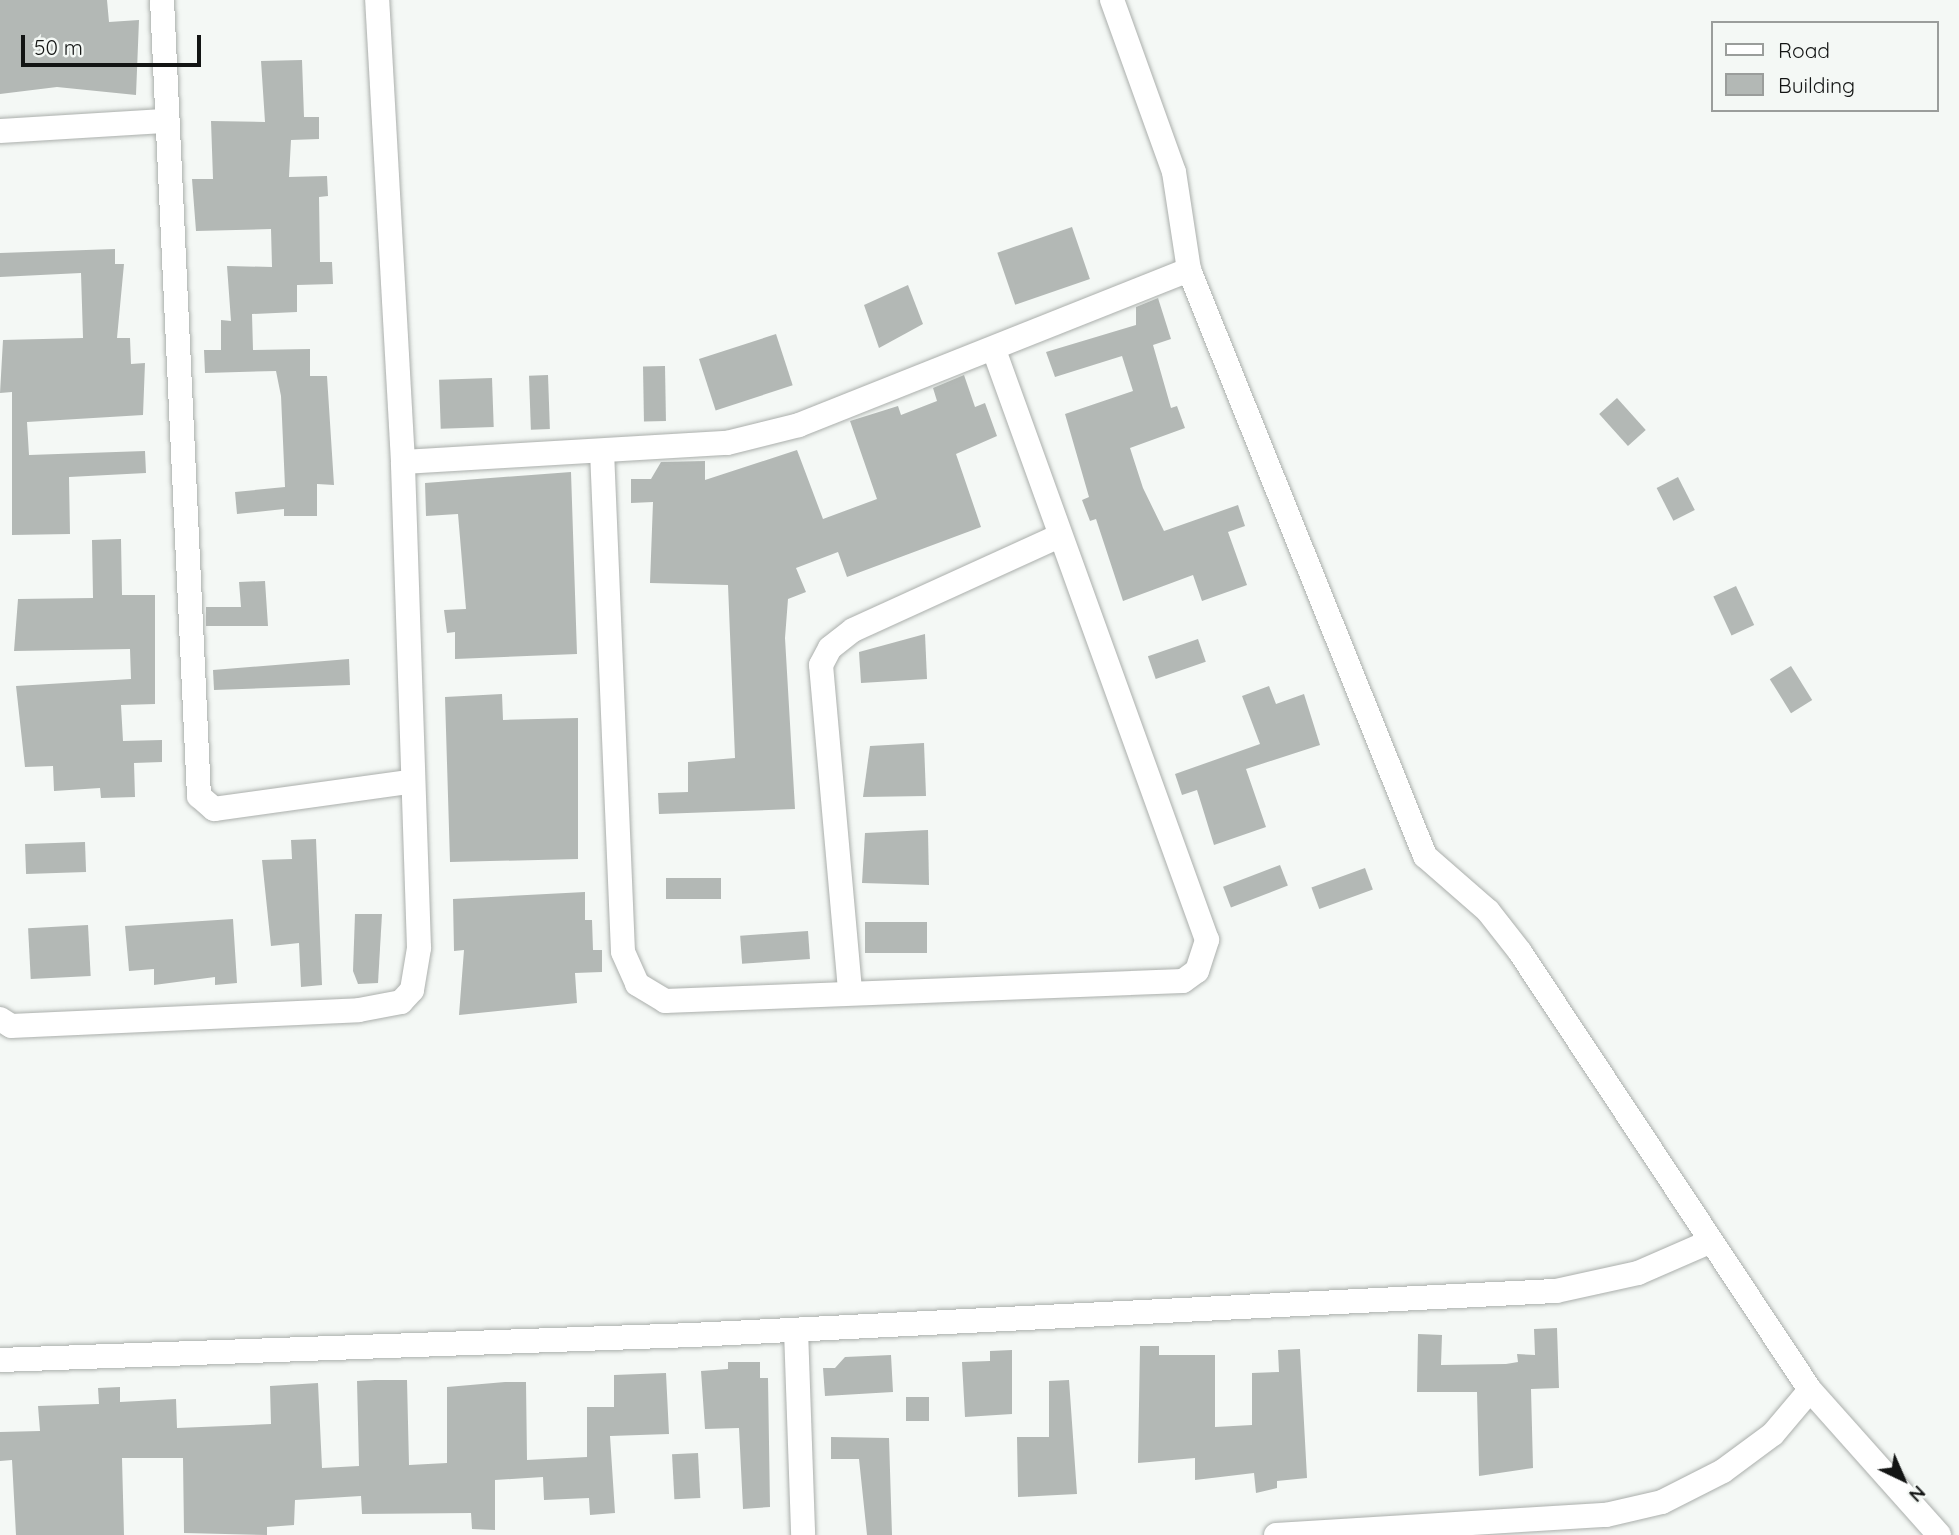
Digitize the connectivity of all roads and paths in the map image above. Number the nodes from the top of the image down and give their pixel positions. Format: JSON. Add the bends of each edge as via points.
{"nodes":[{"id":1,"x":162,"y":0,"type":"edge"},
{"id":2,"x":377,"y":0,"type":"edge"},
{"id":3,"x":1112,"y":0,"type":"edge"},
{"id":4,"x":164,"y":121,"type":"junction"},
{"id":5,"x":0,"y":131,"type":"edge"},
{"id":6,"x":1189,"y":270,"type":"junction"},
{"id":7,"x":994,"y":349,"type":"junction"},
{"id":8,"x":602,"y":451,"type":"junction"},
{"id":9,"x":403,"y":463,"type":"junction"},
{"id":10,"x":1057,"y":537,"type":"junction"},
{"id":11,"x":409,"y":782,"type":"junction"},
{"id":12,"x":850,"y":990,"type":"junction"},
{"id":13,"x":0,"y":1019,"type":"edge"},
{"id":14,"x":1709,"y":1242,"type":"junction"},
{"id":15,"x":796,"y":1330,"type":"junction"},
{"id":16,"x":0,"y":1360,"type":"edge"},
{"id":17,"x":1810,"y":1390,"type":"junction"},
{"id":18,"x":803,"y":1535,"type":"edge"},
{"id":19,"x":1276,"y":1535,"type":"edge"},
{"id":20,"x":1939,"y":1535,"type":"edge"}],
"edges":[{"from":1,"to":4,"type":"street"},
{"from":2,"to":9,"type":"street"},
{"from":3,"to":6,"type":"street","via":[[1174,172]]},
{"from":4,"to":5,"type":"street"},
{"from":4,"to":11,"type":"street","via":[[199,796],[214,809]]},
{"from":6,"to":7,"type":"street"},
{"from":6,"to":14,"type":"street","via":[[1425,856],[1488,911],[1520,952]]},
{"from":7,"to":8,"type":"street","via":[[799,425],[727,443]]},
{"from":7,"to":10,"type":"street"},
{"from":8,"to":9,"type":"street"},
{"from":8,"to":12,"type":"street","via":[[626,968],[649,995],[665,1001]]},
{"from":9,"to":11,"type":"street"},
{"from":10,"to":12,"type":"street","via":[[853,630],[830,648],[821,665]]},
{"from":10,"to":12,"type":"street","via":[[1207,940],[1204,957],[1183,981],[1161,986]]},
{"from":11,"to":13,"type":"street","via":[[419,948],[412,990],[401,1002],[359,1010],[21,1026]]},
{"from":14,"to":15,"type":"street","via":[[1638,1273],[1556,1291]]},
{"from":14,"to":17,"type":"street"},
{"from":15,"to":16,"type":"street"},
{"from":15,"to":18,"type":"street"},
{"from":17,"to":19,"type":"street","via":[[1773,1434],[1723,1471],[1662,1502],[1606,1515]]},
{"from":17,"to":20,"type":"street"}]}
